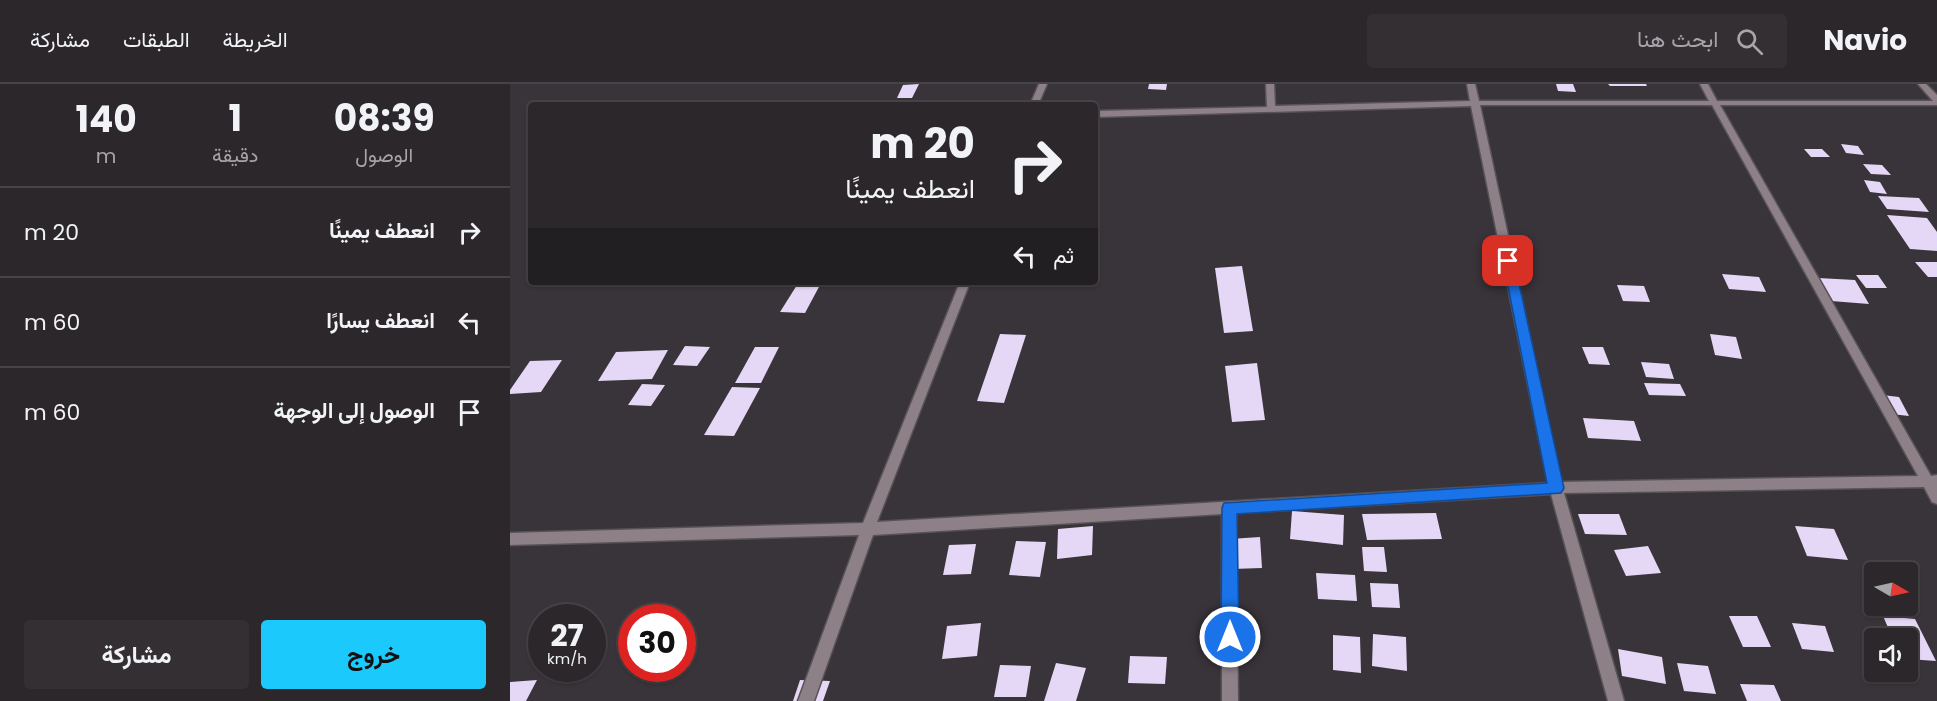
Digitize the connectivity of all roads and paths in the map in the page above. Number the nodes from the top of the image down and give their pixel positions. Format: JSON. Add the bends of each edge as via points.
{"nodes":[{"id":1,"x":1043,"y":84,"type":"edge"},
{"id":2,"x":1270,"y":84,"type":"edge"},
{"id":3,"x":1471,"y":84,"type":"edge"},
{"id":4,"x":1704,"y":84,"type":"edge"},
{"id":5,"x":1922,"y":84,"type":"edge"},
{"id":6,"x":1937,"y":101,"type":"edge"},
{"id":7,"x":1035,"y":102,"type":"edge"},
{"id":8,"x":1475,"y":103,"type":"junction"},
{"id":9,"x":1715,"y":103,"type":"junction"},
{"id":10,"x":1271,"y":109,"type":"junction"},
{"id":11,"x":1098,"y":114,"type":"edge"},
{"id":12,"x":964,"y":285,"type":"edge"},
{"id":13,"x":1932,"y":481,"type":"edge"},
{"id":14,"x":1556,"y":488,"type":"junction"},
{"id":15,"x":1937,"y":498,"type":"edge"},
{"id":16,"x":1230,"y":508,"type":"junction"},
{"id":17,"x":868,"y":529,"type":"junction"},
{"id":18,"x":510,"y":539,"type":"edge"},
{"id":19,"x":806,"y":701,"type":"edge"},
{"id":20,"x":1230,"y":701,"type":"edge"},
{"id":21,"x":1616,"y":701,"type":"edge"}],
"edges":[{"from":1,"to":7,"type":"street"},
{"from":2,"to":10,"type":"street"},
{"from":3,"to":8,"type":"street"},
{"from":4,"to":9,"type":"street"},
{"from":5,"to":6,"type":"street"},
{"from":6,"to":9,"type":"street"},
{"from":8,"to":9,"type":"street"},
{"from":8,"to":10,"type":"street"},
{"from":8,"to":14,"type":"street"},
{"from":9,"to":13,"type":"street"},
{"from":10,"to":11,"type":"street"},
{"from":12,"to":17,"type":"street"},
{"from":13,"to":14,"type":"street"},
{"from":13,"to":15,"type":"street"},
{"from":14,"to":16,"type":"street"},
{"from":14,"to":21,"type":"street"},
{"from":16,"to":17,"type":"street"},
{"from":16,"to":20,"type":"street"},
{"from":17,"to":18,"type":"street"},
{"from":17,"to":19,"type":"street"}]}
